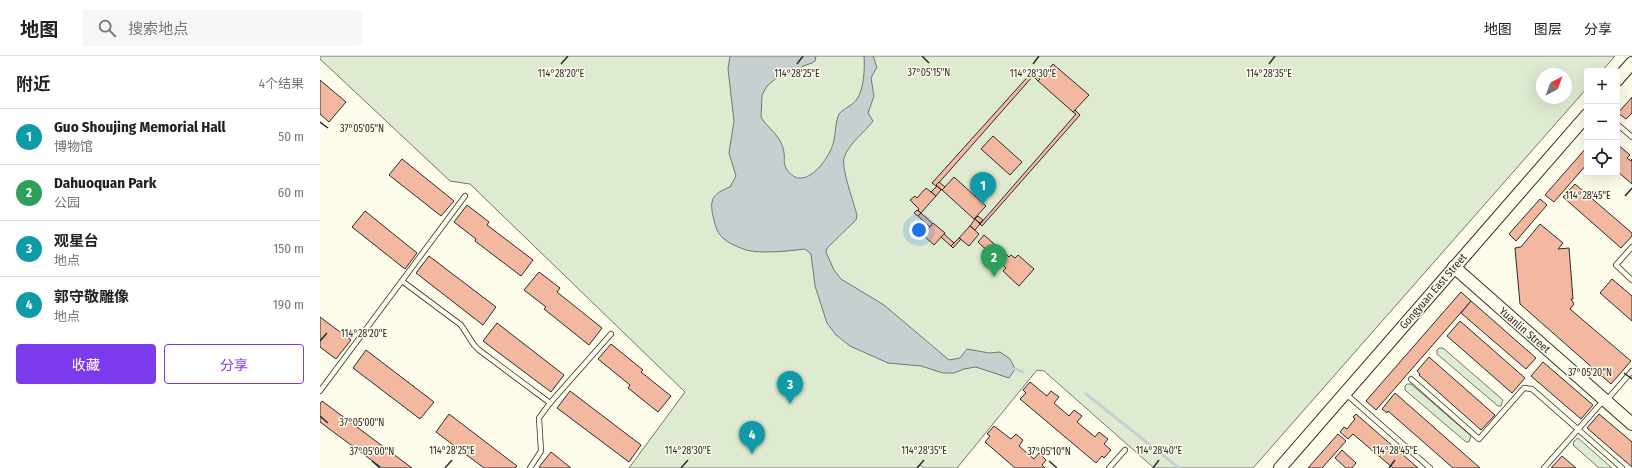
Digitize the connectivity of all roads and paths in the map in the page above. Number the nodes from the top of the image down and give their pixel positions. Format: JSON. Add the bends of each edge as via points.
{"nodes":[{"id":1,"x":1632,"y":63,"type":"edge"},
{"id":2,"x":1620,"y":77,"type":"edge"},
{"id":3,"x":1584,"y":118,"type":"edge"},
{"id":4,"x":1620,"y":127,"type":"edge"},
{"id":5,"x":1632,"y":137,"type":"edge"},
{"id":6,"x":465,"y":196,"type":"dead end"},
{"id":7,"x":1632,"y":246,"type":"edge"},
{"id":8,"x":1454,"y":267,"type":"junction"},
{"id":9,"x":1632,"y":280,"type":"edge"},
{"id":10,"x":402,"y":281,"type":"junction"},
{"id":11,"x":611,"y":334,"type":"dead end"},
{"id":12,"x":1632,"y":371,"type":"edge"},
{"id":13,"x":1411,"y":379,"type":"dead end"},
{"id":14,"x":320,"y":391,"type":"edge"},
{"id":15,"x":1345,"y":393,"type":"junction"},
{"id":16,"x":1605,"y":400,"type":"junction"},
{"id":17,"x":550,"y":403,"type":"junction"},
{"id":18,"x":1632,"y":424,"type":"edge"},
{"id":19,"x":1578,"y":429,"type":"junction"},
{"id":20,"x":1124,"y":450,"type":"dead end"},
{"id":21,"x":530,"y":468,"type":"edge"},
{"id":22,"x":1109,"y":468,"type":"edge"},
{"id":23,"x":1280,"y":468,"type":"edge"},
{"id":24,"x":1430,"y":468,"type":"edge"},
{"id":25,"x":1544,"y":468,"type":"edge"},
{"id":26,"x":1622,"y":468,"type":"edge"}],
"edges":[{"from":1,"to":2,"type":"street"},
{"from":3,"to":8,"type":"street","name":"Gongyuan East Street"},
{"from":4,"to":5,"type":"lane"},
{"from":6,"to":10,"type":"lane"},
{"from":7,"to":9,"type":"lane","via":[[1616,265]]},
{"from":8,"to":15,"type":"street","name":"Gongyuan East Street"},
{"from":8,"to":16,"type":"street","name":"Yuanlin Street"},
{"from":10,"to":14,"type":"lane"},
{"from":10,"to":17,"type":"lane","via":[[461,325],[479,350]]},
{"from":11,"to":17,"type":"lane"},
{"from":12,"to":16,"type":"lane"},
{"from":13,"to":19,"type":"lane","via":[[1479,439],[1527,387]]},
{"from":15,"to":23,"type":"street","name":"Gongyuan East Street"},
{"from":15,"to":24,"type":"lane"},
{"from":16,"to":18,"type":"street","name":"Yuanlin Street"},
{"from":16,"to":19,"type":"lane"},
{"from":17,"to":21,"type":"lane","via":[[539,418],[541,451]]},
{"from":19,"to":25,"type":"lane"},
{"from":19,"to":26,"type":"lane"},
{"from":20,"to":22,"type":"lane"}]}
